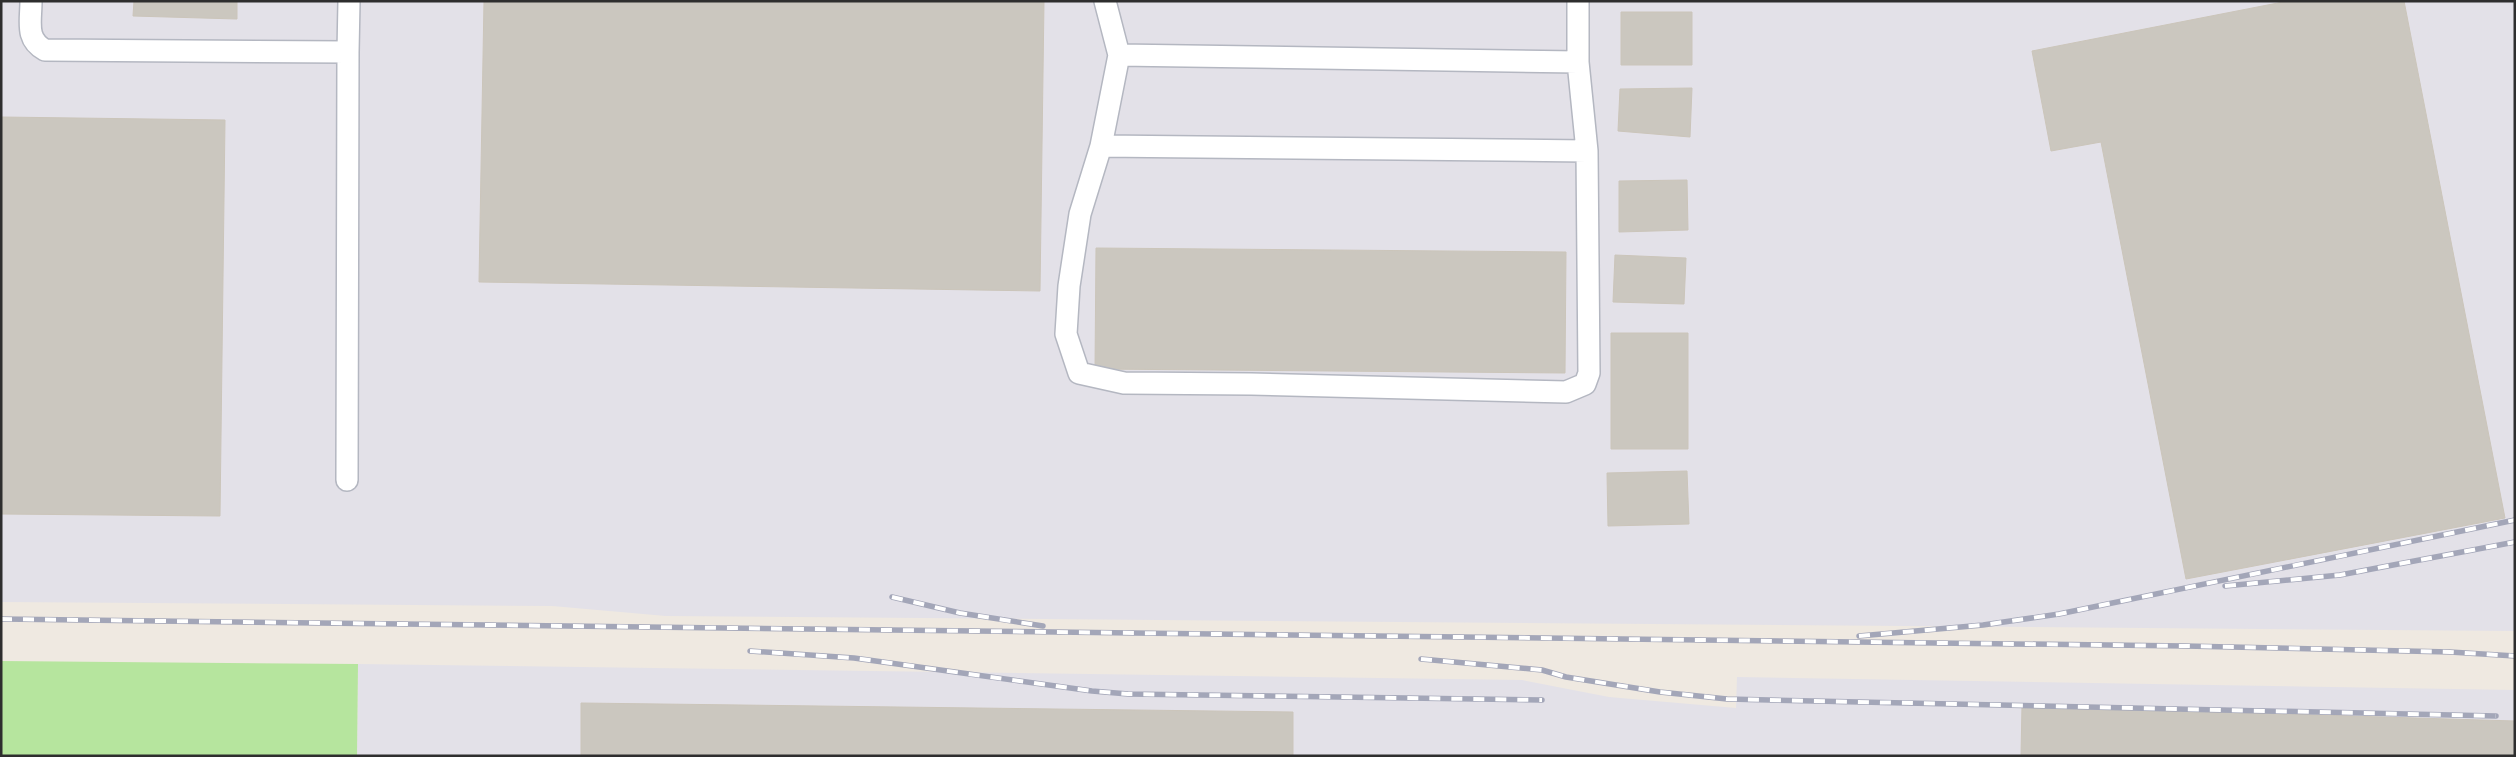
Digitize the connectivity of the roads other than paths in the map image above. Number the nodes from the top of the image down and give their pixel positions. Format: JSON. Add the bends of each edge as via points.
{"nodes":[{"id":1,"x":31,"y":1,"type":"edge"},
{"id":2,"x":348,"y":1,"type":"edge"},
{"id":3,"x":1105,"y":1,"type":"edge"},
{"id":4,"x":1578,"y":1,"type":"edge"},
{"id":5,"x":348,"y":52,"type":"junction"},
{"id":6,"x":1118,"y":56,"type":"junction"},
{"id":7,"x":1578,"y":62,"type":"junction"},
{"id":8,"x":1101,"y":146,"type":"junction"},
{"id":9,"x":1587,"y":151,"type":"junction"},
{"id":10,"x":347,"y":480,"type":"dead end"}],
"edges":[{"from":1,"to":5,"type":"lane","via":[[30,34],[35,44],[45,50]]},
{"from":2,"to":5,"type":"lane"},
{"from":3,"to":6,"type":"lane"},
{"from":4,"to":7,"type":"lane"},
{"from":5,"to":10,"type":"lane"},
{"from":6,"to":7,"type":"lane"},
{"from":6,"to":8,"type":"lane"},
{"from":7,"to":9,"type":"lane"},
{"from":8,"to":9,"type":"lane"},
{"from":8,"to":9,"type":"lane","via":[[1080,214],[1069,286],[1066,334],[1079,373],[1124,384],[1566,392],[1585,384],[1589,373]]}]}
